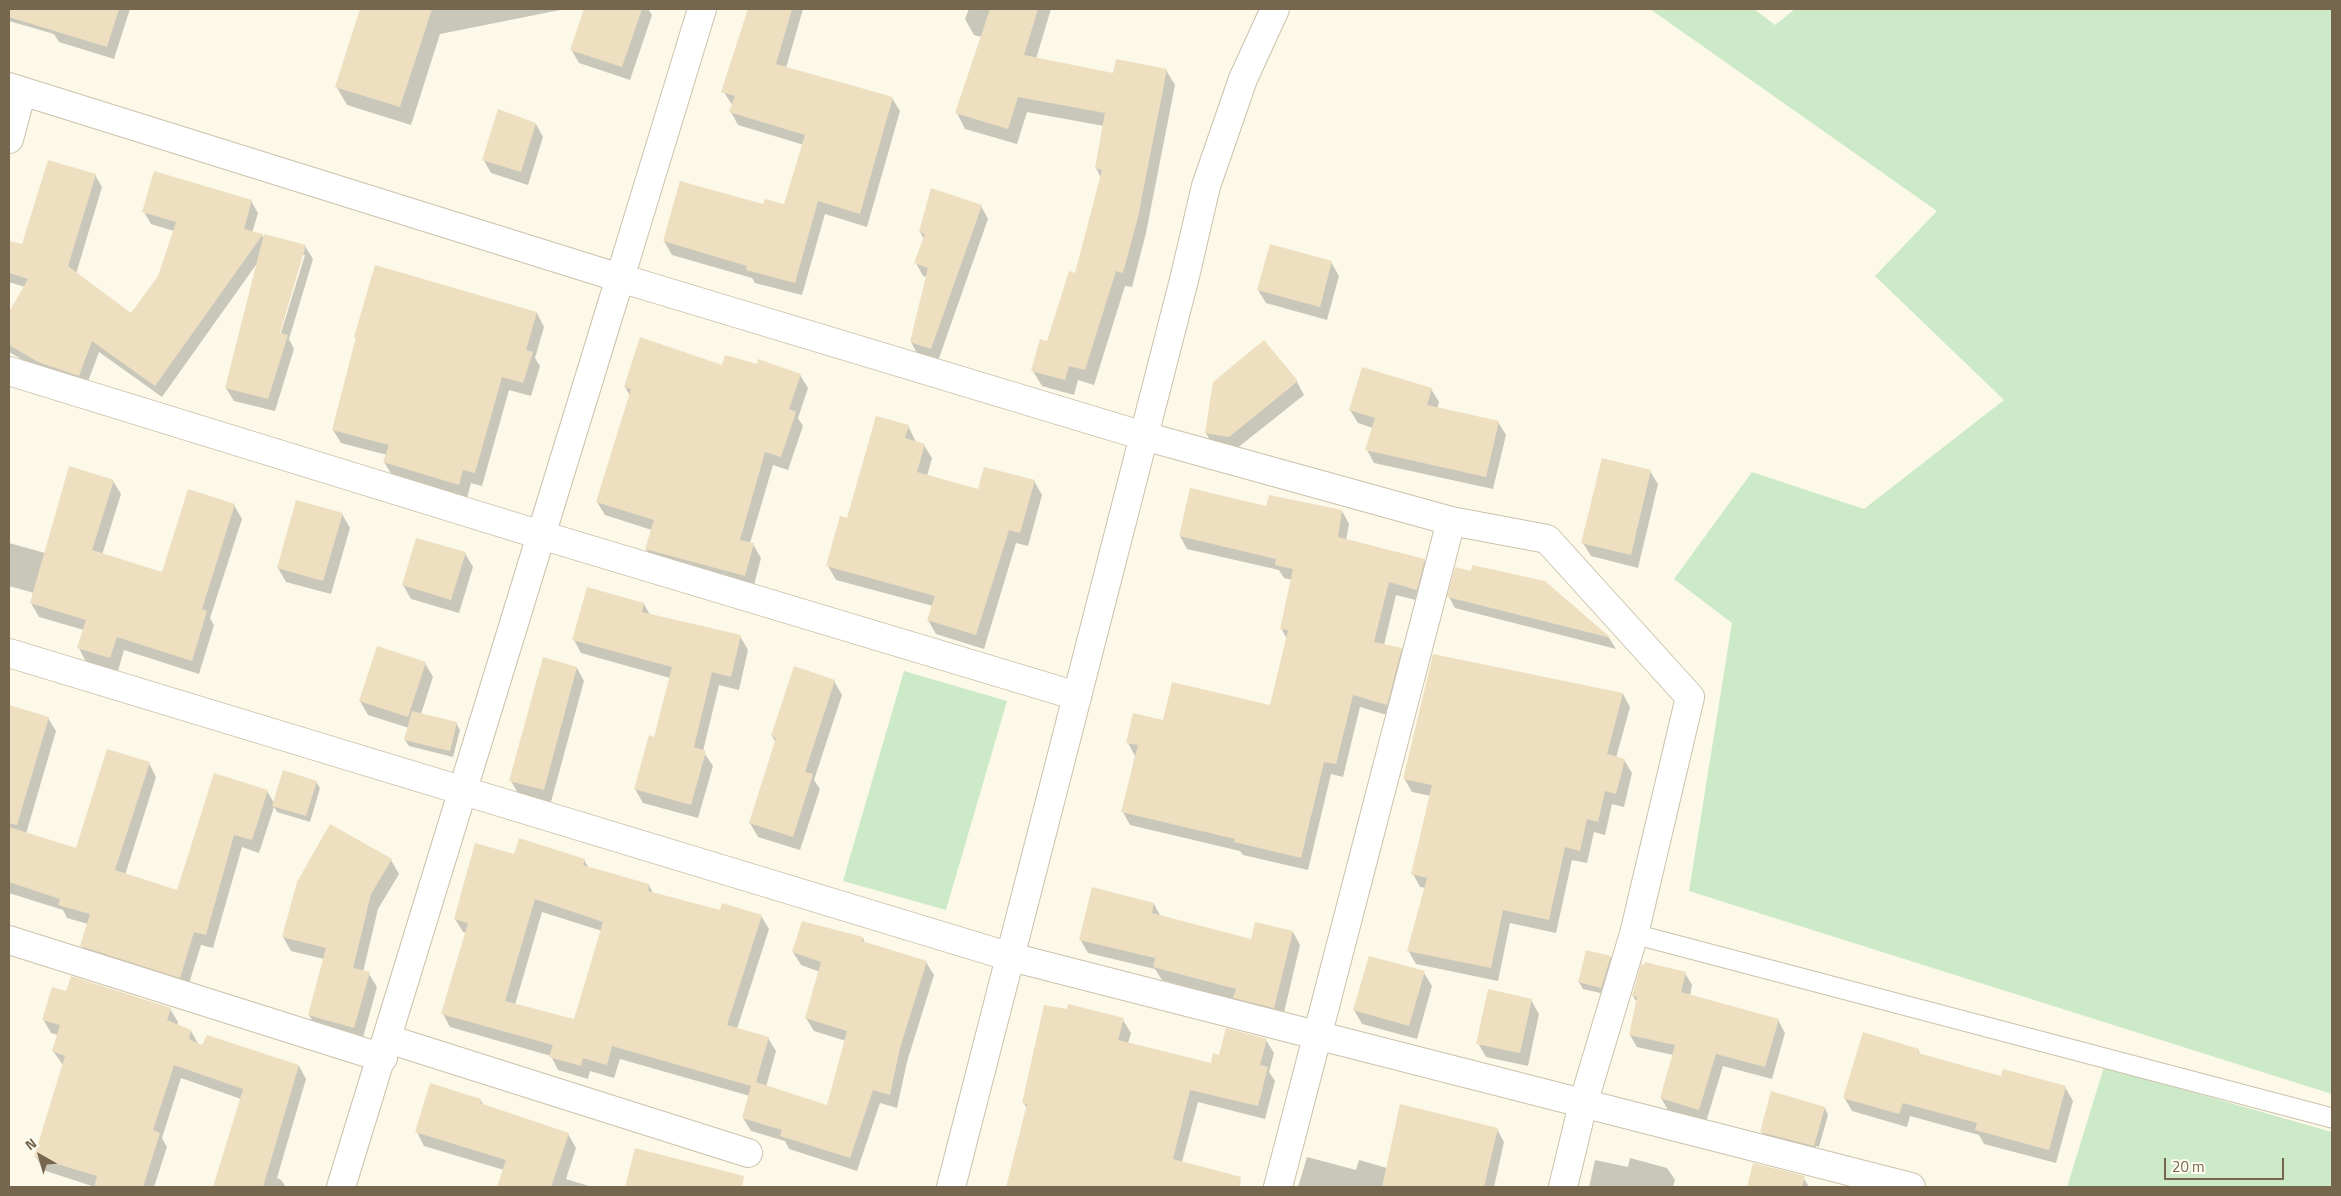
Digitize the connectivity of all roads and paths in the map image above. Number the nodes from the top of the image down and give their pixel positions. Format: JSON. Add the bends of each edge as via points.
{"nodes":[{"id":1,"x":702,"y":9,"type":"edge"},
{"id":2,"x":1275,"y":9,"type":"edge"},
{"id":3,"x":15,"y":89,"type":"edge"},
{"id":4,"x":9,"y":139,"type":"edge"},
{"id":5,"x":620,"y":278,"type":"junction"},
{"id":6,"x":9,"y":371,"type":"edge"},
{"id":7,"x":1144,"y":436,"type":"junction"},
{"id":8,"x":1451,"y":521,"type":"junction"},
{"id":9,"x":541,"y":535,"type":"junction"},
{"id":10,"x":9,"y":653,"type":"edge"},
{"id":11,"x":1077,"y":696,"type":"junction"},
{"id":12,"x":464,"y":791,"type":"junction"},
{"id":13,"x":1634,"y":934,"type":"junction"},
{"id":14,"x":9,"y":940,"type":"edge"},
{"id":15,"x":1011,"y":957,"type":"junction"},
{"id":16,"x":1318,"y":1035,"type":"junction"},
{"id":17,"x":385,"y":1048,"type":"junction"},
{"id":18,"x":1583,"y":1104,"type":"junction"},
{"id":19,"x":2332,"y":1118,"type":"edge"},
{"id":20,"x":748,"y":1153,"type":"dead end"},
{"id":21,"x":1874,"y":1183,"type":"edge"},
{"id":22,"x":341,"y":1187,"type":"edge"},
{"id":23,"x":951,"y":1187,"type":"edge"},
{"id":24,"x":1278,"y":1187,"type":"edge"},
{"id":25,"x":1563,"y":1187,"type":"edge"},
{"id":26,"x":1911,"y":1187,"type":"edge"}],
"edges":[{"from":1,"to":5,"type":"street"},
{"from":2,"to":7,"type":"street","via":[[1243,79],[1206,186]]},
{"from":3,"to":4,"type":"street"},
{"from":3,"to":5,"type":"street"},
{"from":5,"to":7,"type":"street"},
{"from":5,"to":9,"type":"street"},
{"from":6,"to":9,"type":"street"},
{"from":7,"to":8,"type":"street"},
{"from":7,"to":11,"type":"street"},
{"from":8,"to":13,"type":"street","via":[[1547,539],[1690,697]]},
{"from":8,"to":16,"type":"street"},
{"from":9,"to":11,"type":"street"},
{"from":9,"to":12,"type":"street"},
{"from":10,"to":12,"type":"street"},
{"from":11,"to":15,"type":"street"},
{"from":12,"to":15,"type":"street"},
{"from":12,"to":17,"type":"street"},
{"from":13,"to":18,"type":"street"},
{"from":13,"to":19,"type":"lane"},
{"from":14,"to":17,"type":"street"},
{"from":15,"to":16,"type":"street"},
{"from":15,"to":23,"type":"street"},
{"from":16,"to":18,"type":"street"},
{"from":16,"to":24,"type":"street"},
{"from":17,"to":20,"type":"street"},
{"from":17,"to":22,"type":"street"},
{"from":18,"to":21,"type":"street"},
{"from":18,"to":25,"type":"street"},
{"from":21,"to":26,"type":"street"}]}
